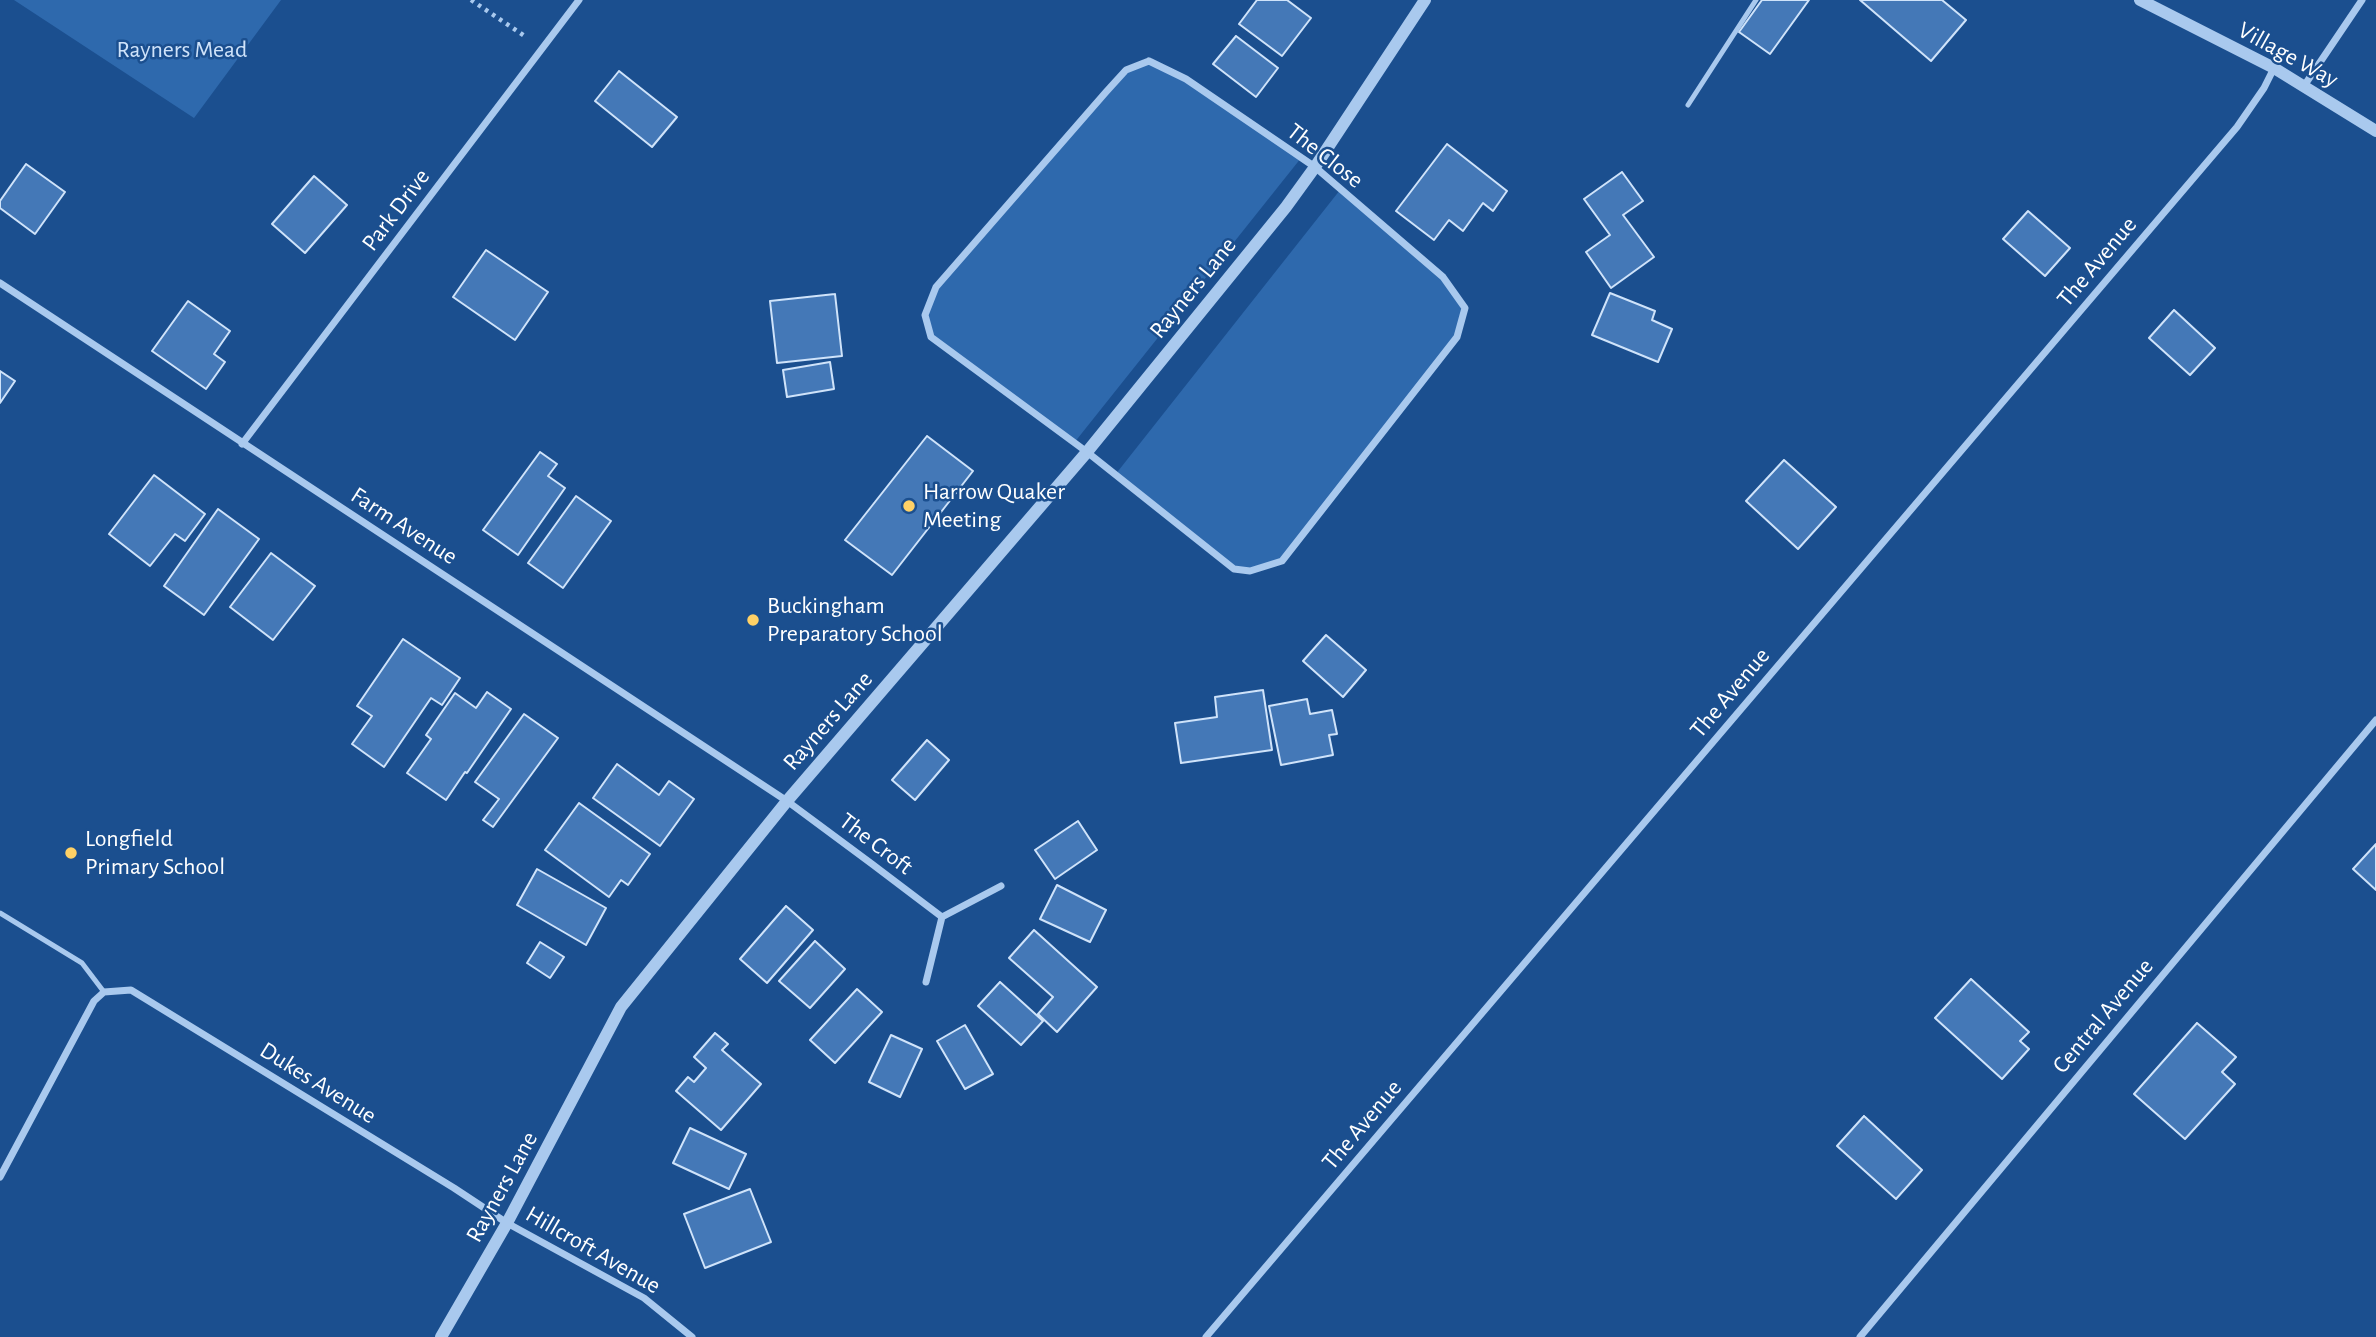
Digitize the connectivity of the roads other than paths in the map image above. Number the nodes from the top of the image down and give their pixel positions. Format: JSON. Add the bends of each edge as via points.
{"nodes":[{"id":1,"x":579,"y":0,"type":"edge"},
{"id":2,"x":1425,"y":0,"type":"edge"},
{"id":3,"x":1756,"y":0,"type":"edge"},
{"id":4,"x":2140,"y":0,"type":"edge"},
{"id":5,"x":2362,"y":0,"type":"edge"},
{"id":6,"x":2274,"y":68,"type":"junction"},
{"id":7,"x":2304,"y":86,"type":"junction"},
{"id":8,"x":1688,"y":105,"type":"dead end"},
{"id":9,"x":2376,"y":131,"type":"edge"},
{"id":10,"x":1315,"y":167,"type":"junction"},
{"id":11,"x":0,"y":284,"type":"edge"},
{"id":12,"x":242,"y":444,"type":"junction"},
{"id":13,"x":1087,"y":452,"type":"junction"},
{"id":14,"x":2376,"y":720,"type":"edge"},
{"id":15,"x":788,"y":801,"type":"junction"},
{"id":16,"x":1001,"y":886,"type":"dead end"},
{"id":17,"x":0,"y":914,"type":"edge"},
{"id":18,"x":942,"y":918,"type":"junction"},
{"id":19,"x":926,"y":982,"type":"dead end"},
{"id":20,"x":104,"y":992,"type":"junction"},
{"id":21,"x":0,"y":1177,"type":"edge"},
{"id":22,"x":507,"y":1223,"type":"junction"},
{"id":23,"x":442,"y":1337,"type":"edge"},
{"id":24,"x":692,"y":1337,"type":"edge"},
{"id":25,"x":1206,"y":1337,"type":"edge"},
{"id":26,"x":1860,"y":1337,"type":"edge"}],
"edges":[{"from":1,"to":12,"type":"street","name":"Park Drive"},
{"from":2,"to":10,"type":"street","name":"Rayners Lane"},
{"from":3,"to":8,"type":"lane"},
{"from":4,"to":6,"type":"street","name":"Village Way"},
{"from":5,"to":7,"type":"street"},
{"from":6,"to":7,"type":"street","name":"Village Way"},
{"from":6,"to":25,"type":"street","name":"The Avenue","via":[[2237,127]]},
{"from":7,"to":9,"type":"street","name":"Village Way"},
{"from":10,"to":13,"type":"street","name":"Rayners Lane"},
{"from":10,"to":13,"type":"street","name":"The Close","via":[[1186,79],[1149,61],[1126,71],[1106,92],[936,287],[925,315],[931,337]]},
{"from":10,"to":13,"type":"street","name":"The Close","via":[[1443,277],[1465,308],[1457,337],[1282,561],[1250,571],[1234,569]]},
{"from":11,"to":12,"type":"street","name":"Farm Avenue"},
{"from":12,"to":15,"type":"street","name":"Farm Avenue"},
{"from":13,"to":15,"type":"street","name":"Rayners Lane"},
{"from":14,"to":26,"type":"street","name":"Central Avenue"},
{"from":15,"to":18,"type":"street","name":"The Croft"},
{"from":15,"to":22,"type":"street","name":"Rayners Lane","via":[[621,1007]]},
{"from":16,"to":18,"type":"street"},
{"from":17,"to":20,"type":"lane","via":[[82,963]]},
{"from":18,"to":19,"type":"street"},
{"from":20,"to":21,"type":"street","via":[[94,1001]]},
{"from":20,"to":22,"type":"street","name":"Dukes Avenue","via":[[131,990]]},
{"from":22,"to":23,"type":"street","name":"Rayners Lane"},
{"from":22,"to":24,"type":"street","name":"Hillcroft Avenue","via":[[644,1298]]}]}
